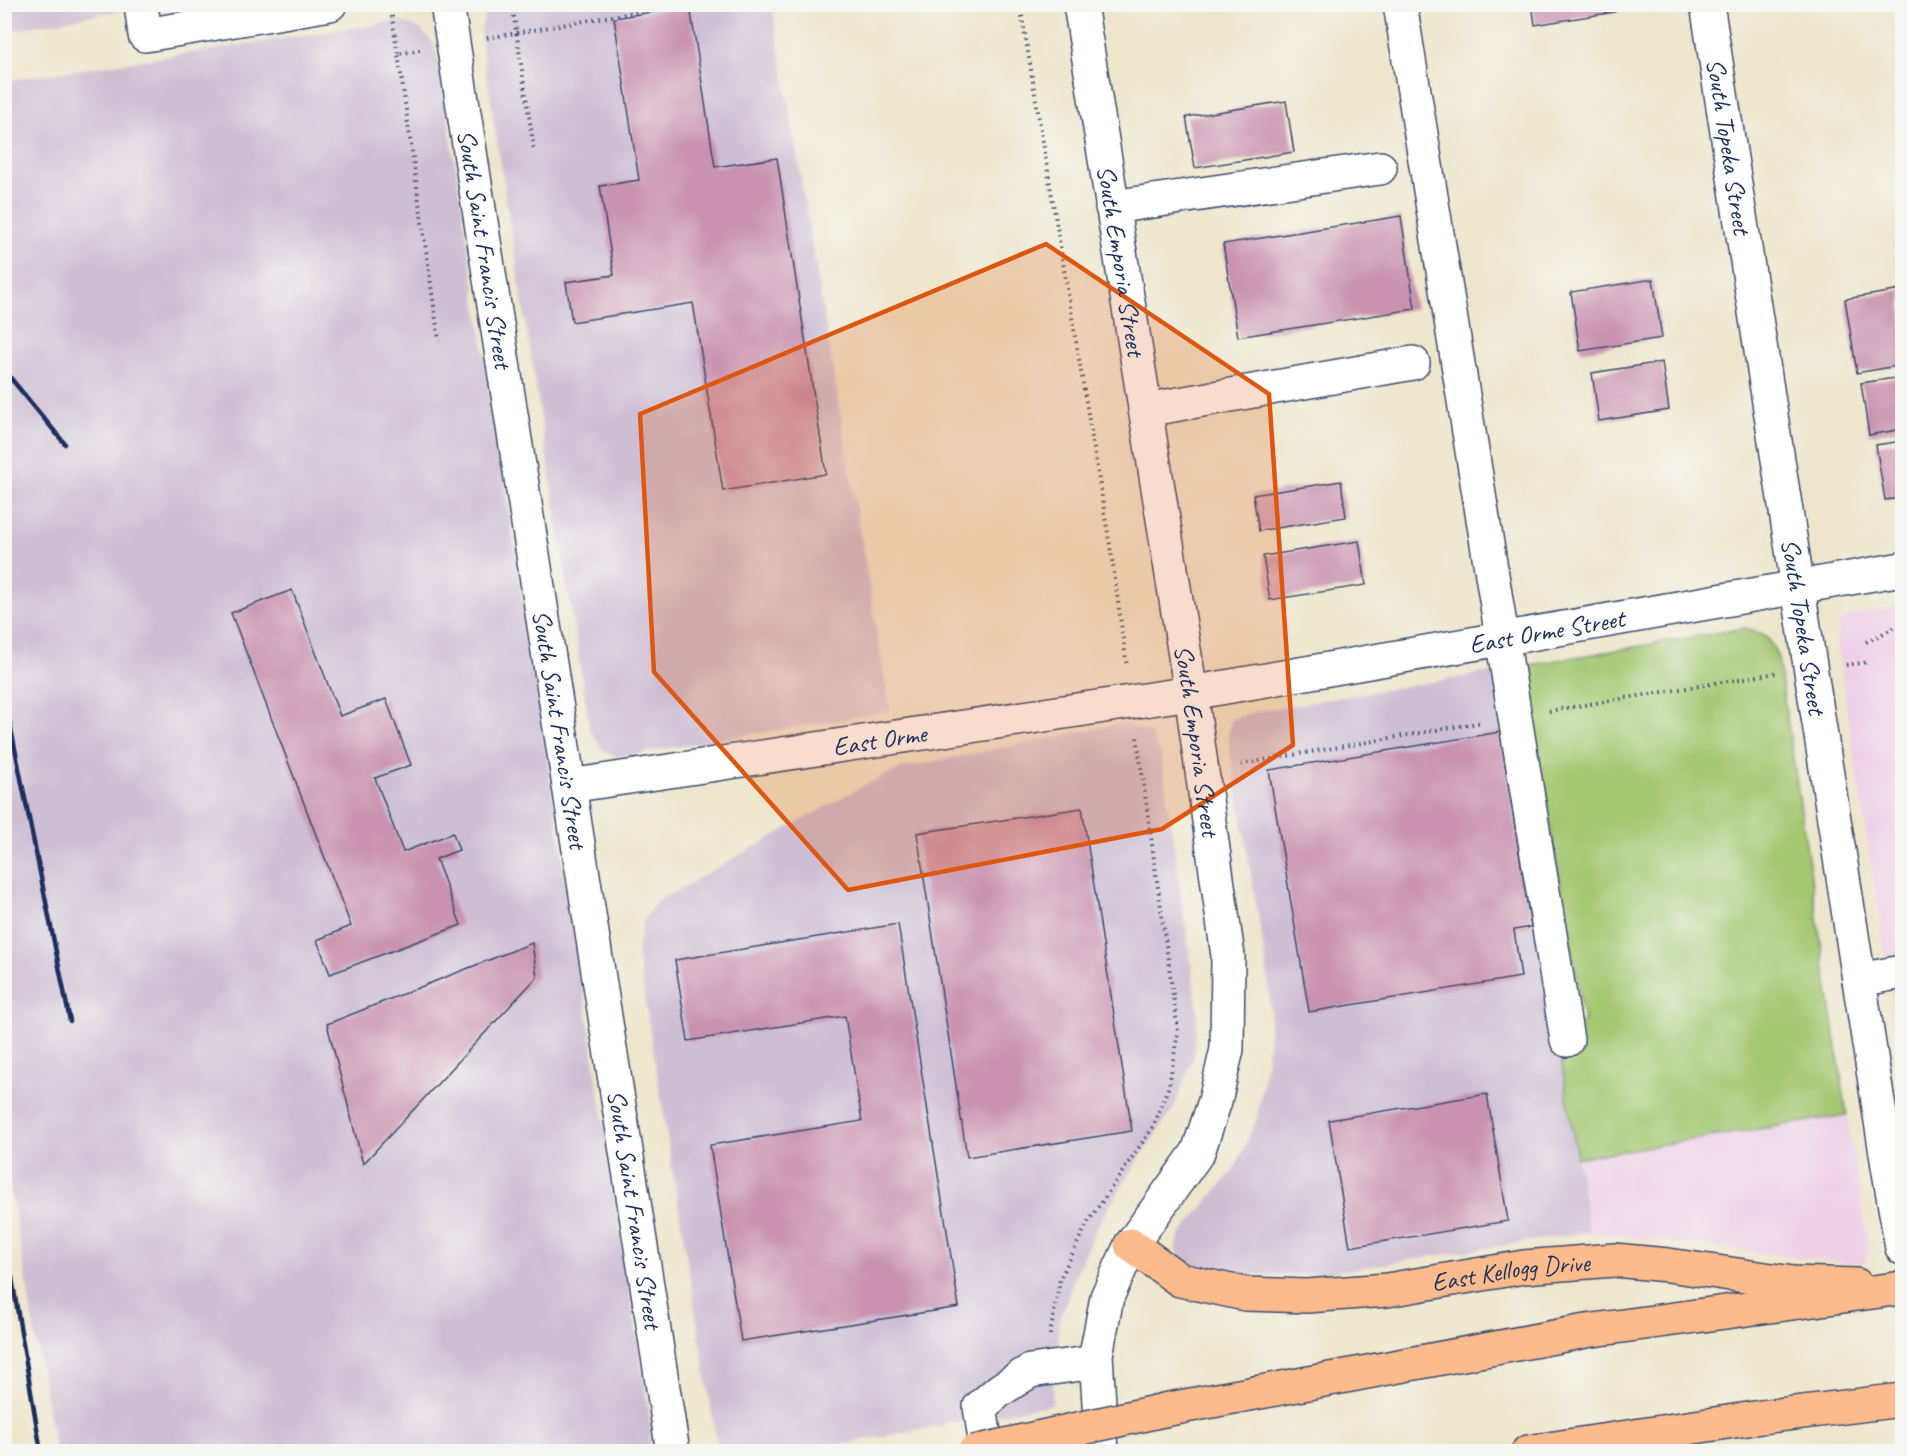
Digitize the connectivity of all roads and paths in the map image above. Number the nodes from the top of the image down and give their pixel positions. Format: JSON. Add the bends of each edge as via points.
{"nodes":[{"id":1,"x":330,"y":4,"type":"edge"},
{"id":2,"x":390,"y":4,"type":"edge"},
{"id":3,"x":447,"y":4,"type":"edge"},
{"id":4,"x":512,"y":4,"type":"edge"},
{"id":5,"x":1080,"y":4,"type":"edge"},
{"id":6,"x":1400,"y":4,"type":"edge"},
{"id":7,"x":1707,"y":4,"type":"edge"},
{"id":8,"x":143,"y":20,"type":"edge"},
{"id":9,"x":398,"y":54,"type":"dead end"},
{"id":10,"x":534,"y":149,"type":"dead end"},
{"id":11,"x":1380,"y":168,"type":"dead end"},
{"id":12,"x":1112,"y":207,"type":"junction"},
{"id":13,"x":1413,"y":363,"type":"dead end"},
{"id":14,"x":1145,"y":410,"type":"junction"},
{"id":15,"x":1902,"y":569,"type":"edge"},
{"id":16,"x":1797,"y":588,"type":"junction"},
{"id":17,"x":1902,"y":624,"type":"edge"},
{"id":18,"x":1503,"y":638,"type":"junction"},
{"id":19,"x":1866,"y":642,"type":"dead end"},
{"id":20,"x":1191,"y":693,"type":"junction"},
{"id":21,"x":569,"y":786,"type":"junction"},
{"id":22,"x":1902,"y":972,"type":"edge"},
{"id":23,"x":1859,"y":980,"type":"junction"},
{"id":24,"x":1567,"y":1040,"type":"dead end"},
{"id":25,"x":1131,"y":1245,"type":"junction"},
{"id":26,"x":1902,"y":1248,"type":"edge"},
{"id":27,"x":1902,"y":1288,"type":"edge"},
{"id":28,"x":1096,"y":1362,"type":"junction"},
{"id":29,"x":1902,"y":1400,"type":"edge"},
{"id":30,"x":673,"y":1452,"type":"edge"},
{"id":31,"x":974,"y":1452,"type":"edge"},
{"id":32,"x":987,"y":1452,"type":"edge"},
{"id":33,"x":1102,"y":1452,"type":"edge"},
{"id":34,"x":1528,"y":1452,"type":"edge"}],
"edges":[{"from":1,"to":8,"type":"street"},
{"from":2,"to":9,"type":"path"},
{"from":3,"to":21,"type":"street","name":"South Saint Francis Street"},
{"from":4,"to":10,"type":"path"},
{"from":5,"to":12,"type":"street","name":"South Emporia Street"},
{"from":6,"to":18,"type":"street"},
{"from":7,"to":16,"type":"street","name":"South Topeka Street"},
{"from":11,"to":12,"type":"street"},
{"from":12,"to":14,"type":"street","name":"South Emporia Street"},
{"from":13,"to":14,"type":"street"},
{"from":14,"to":20,"type":"street","name":"South Emporia Street"},
{"from":15,"to":16,"type":"street","name":"East Orme Street"},
{"from":16,"to":18,"type":"street","name":"East Orme Street"},
{"from":16,"to":23,"type":"street","name":"South Topeka Street"},
{"from":17,"to":19,"type":"path"},
{"from":18,"to":20,"type":"street","name":"East Orme Street"},
{"from":18,"to":24,"type":"street"},
{"from":20,"to":21,"type":"street","name":"East Orme"},
{"from":20,"to":25,"type":"street","name":"South Emporia Street","via":[[1228,956],[1227,1049],[1198,1152]]},
{"from":21,"to":30,"type":"street","name":"South Saint Francis Street"},
{"from":22,"to":23,"type":"street"},
{"from":23,"to":26,"type":"street","name":"South Topeka Street"},
{"from":25,"to":27,"type":"main road","name":"East Kellogg Drive","via":[[1179,1280],[1245,1294],[1308,1296],[1387,1290],[1524,1267],[1614,1260],[1793,1283]]},
{"from":25,"to":28,"type":"street","name":"South Emporia Street","via":[[1107,1297]]},
{"from":27,"to":31,"type":"main road","bridge":true,"via":[[1586,1331],[1164,1410]]},
{"from":28,"to":32,"type":"street","via":[[1030,1371],[1000,1390],[980,1407]]},
{"from":28,"to":33,"type":"street","name":"South Emporia Street"},
{"from":29,"to":34,"type":"main road"}]}
